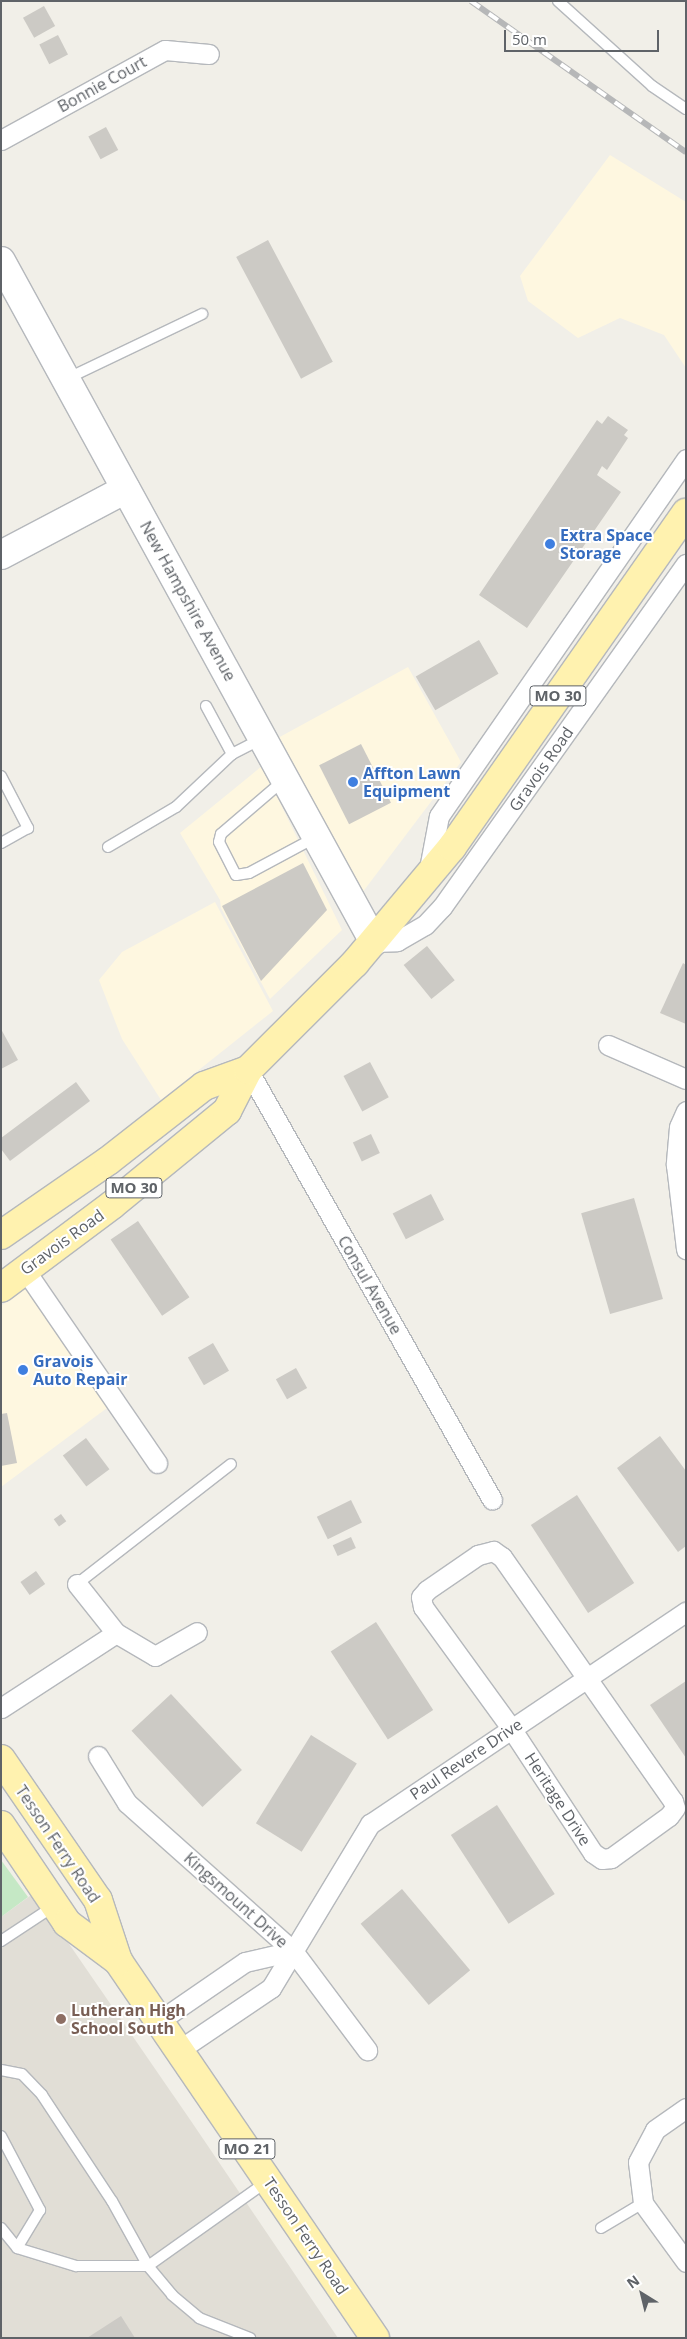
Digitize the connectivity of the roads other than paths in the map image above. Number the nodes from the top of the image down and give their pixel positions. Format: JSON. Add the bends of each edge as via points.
{"nodes":[{"id":1,"x":558,"y":1,"type":"edge"},
{"id":2,"x":209,"y":54,"type":"dead end"},
{"id":3,"x":686,"y":109,"type":"edge"},
{"id":4,"x":1,"y":140,"type":"edge"},
{"id":5,"x":1,"y":261,"type":"edge"},
{"id":6,"x":202,"y":314,"type":"dead end"},
{"id":7,"x":66,"y":379,"type":"junction"},
{"id":8,"x":686,"y":459,"type":"edge"},
{"id":9,"x":126,"y":489,"type":"junction"},
{"id":10,"x":686,"y":513,"type":"edge"},
{"id":11,"x":1,"y":556,"type":"edge"},
{"id":12,"x":686,"y":564,"type":"edge"},
{"id":13,"x":206,"y":706,"type":"dead end"},
{"id":14,"x":263,"y":738,"type":"junction"},
{"id":15,"x":232,"y":754,"type":"junction"},
{"id":16,"x":1,"y":776,"type":"edge"},
{"id":17,"x":284,"y":779,"type":"junction"},
{"id":18,"x":316,"y":837,"type":"junction"},
{"id":19,"x":1,"y":843,"type":"edge"},
{"id":20,"x":108,"y":848,"type":"dead end"},
{"id":21,"x":427,"y":878,"type":"junction"},
{"id":22,"x":374,"y":942,"type":"junction"},
{"id":23,"x":608,"y":1044,"type":"dead end"},
{"id":24,"x":248,"y":1070,"type":"junction"},
{"id":25,"x":686,"y":1078,"type":"edge"},
{"id":26,"x":686,"y":1111,"type":"edge"},
{"id":27,"x":3,"y":1230,"type":"edge"},
{"id":28,"x":686,"y":1249,"type":"edge"},
{"id":29,"x":25,"y":1270,"type":"junction"},
{"id":30,"x":1,"y":1288,"type":"edge"},
{"id":31,"x":157,"y":1463,"type":"dead end"},
{"id":32,"x":231,"y":1464,"type":"dead end"},
{"id":33,"x":492,"y":1500,"type":"dead end"},
{"id":34,"x":77,"y":1584,"type":"joint"},
{"id":35,"x":686,"y":1612,"type":"edge"},
{"id":36,"x":197,"y":1632,"type":"dead end"},
{"id":37,"x":116,"y":1633,"type":"junction"},
{"id":38,"x":587,"y":1681,"type":"junction"},
{"id":39,"x":1,"y":1708,"type":"edge"},
{"id":40,"x":511,"y":1728,"type":"junction"},
{"id":41,"x":98,"y":1756,"type":"dead end"},
{"id":42,"x":1,"y":1759,"type":"edge"},
{"id":43,"x":1,"y":1825,"type":"edge"},
{"id":44,"x":55,"y":1905,"type":"junction"},
{"id":45,"x":1,"y":1942,"type":"edge"},
{"id":46,"x":293,"y":1951,"type":"junction"},
{"id":47,"x":118,"y":1961,"type":"junction"},
{"id":48,"x":159,"y":2021,"type":"junction"},
{"id":49,"x":179,"y":2050,"type":"junction"},
{"id":50,"x":367,"y":2050,"type":"dead end"},
{"id":51,"x":1,"y":2070,"type":"edge"},
{"id":52,"x":686,"y":2108,"type":"edge"},
{"id":53,"x":1,"y":2136,"type":"edge"},
{"id":54,"x":269,"y":2180,"type":"junction"},
{"id":55,"x":643,"y":2203,"type":"junction"},
{"id":56,"x":1,"y":2228,"type":"edge"},
{"id":57,"x":601,"y":2228,"type":"dead end"},
{"id":58,"x":17,"y":2248,"type":"junction"},
{"id":59,"x":686,"y":2262,"type":"edge"},
{"id":60,"x":148,"y":2266,"type":"junction"},
{"id":61,"x":250,"y":2338,"type":"edge"},
{"id":62,"x":375,"y":2338,"type":"edge"}],
"edges":[{"from":1,"to":3,"type":"lane","via":[[652,86]]},
{"from":2,"to":4,"type":"street","name":"Bonnie Court","via":[[165,50]]},
{"from":5,"to":7,"type":"street","name":"New Hampshire Avenue"},
{"from":6,"to":7,"type":"lane"},
{"from":7,"to":9,"type":"street","name":"New Hampshire Avenue"},
{"from":8,"to":21,"type":"street","name":"Gravois Road","via":[[439,816]]},
{"from":9,"to":11,"type":"street"},
{"from":9,"to":14,"type":"street","name":"New Hampshire Avenue"},
{"from":10,"to":21,"type":"main road","name":"Gravois Road","number":"MO 30"},
{"from":12,"to":22,"type":"street","name":"Gravois Road","via":[[442,907],[425,924],[396,941]]},
{"from":13,"to":15,"type":"lane"},
{"from":14,"to":15,"type":"lane"},
{"from":14,"to":17,"type":"street","name":"New Hampshire Avenue"},
{"from":15,"to":20,"type":"lane","via":[[176,807]]},
{"from":16,"to":19,"type":"lane","via":[[28,828]]},
{"from":17,"to":18,"type":"street","name":"New Hampshire Avenue"},
{"from":17,"to":18,"type":"lane","via":[[221,834],[219,842],[236,875],[250,873]]},
{"from":18,"to":22,"type":"street","name":"New Hampshire Avenue"},
{"from":21,"to":22,"type":"main road","name":"Gravois Road","number":"MO 30"},
{"from":22,"to":24,"type":"main road","name":"Gravois Road","number":"MO 30"},
{"from":23,"to":25,"type":"street"},
{"from":24,"to":27,"type":"main road","name":"Gravois Road","number":"MO 30","via":[[204,1086],[108,1161]]},
{"from":24,"to":29,"type":"main road","name":"Gravois Road","number":"MO 30","via":[[227,1111],[141,1182]]},
{"from":24,"to":33,"type":"street","name":"Consul Avenue"},
{"from":26,"to":28,"type":"street","via":[[679,1127],[676,1165]]},
{"from":29,"to":30,"type":"main road","name":"Gravois Road","number":"MO 30"},
{"from":29,"to":31,"type":"street"},
{"from":32,"to":34,"type":"lane"},
{"from":34,"to":37,"type":"street"},
{"from":35,"to":38,"type":"street","name":"Paul Revere Drive"},
{"from":36,"to":37,"type":"street","via":[[155,1656]]},
{"from":37,"to":39,"type":"street"},
{"from":38,"to":40,"type":"street","name":"Paul Revere Drive"},
{"from":38,"to":40,"type":"street","name":"Heritage Drive","via":[[673,1801],[674,1808],[611,1858],[602,1859],[593,1853]]},
{"from":38,"to":40,"type":"street","name":"Heritage Drive","via":[[502,1557],[493,1551],[478,1555],[427,1590],[421,1598],[423,1607]]},
{"from":40,"to":46,"type":"street","name":"Paul Revere Drive","via":[[370,1824]]},
{"from":41,"to":46,"type":"street","name":"Kingsmount Drive","via":[[127,1803]]},
{"from":42,"to":47,"type":"main road","name":"Tesson Ferry Road","number":"MO 21","via":[[98,1900]]},
{"from":43,"to":44,"type":"main road","name":"Tesson Ferry Road","number":"MO 21"},
{"from":44,"to":45,"type":"lane"},
{"from":44,"to":47,"type":"main road","name":"Tesson Ferry Road","number":"MO 21","via":[[67,1923]]},
{"from":46,"to":48,"type":"street","via":[[245,1962]]},
{"from":46,"to":49,"type":"street","name":"Paul Revere Drive","via":[[271,1988]]},
{"from":46,"to":50,"type":"street","name":"Kingsmount Drive"},
{"from":47,"to":48,"type":"main road","name":"Tesson Ferry Road","number":"MO 21"},
{"from":48,"to":49,"type":"main road","name":"Tesson Ferry Road","number":"MO 21"},
{"from":49,"to":54,"type":"main road","name":"Tesson Ferry Road","number":"MO 21"},
{"from":51,"to":60,"type":"lane","via":[[22,2074],[42,2095],[112,2201]]},
{"from":52,"to":55,"type":"street","via":[[655,2130],[638,2162]]},
{"from":53,"to":58,"type":"lane","via":[[40,2210]]},
{"from":54,"to":60,"type":"lane"},
{"from":54,"to":62,"type":"main road","name":"Tesson Ferry Road","number":"MO 21"},
{"from":55,"to":57,"type":"lane"},
{"from":55,"to":59,"type":"street"},
{"from":56,"to":58,"type":"lane"},
{"from":58,"to":60,"type":"lane","via":[[76,2266]]},
{"from":60,"to":61,"type":"lane","via":[[199,2318]]}]}
